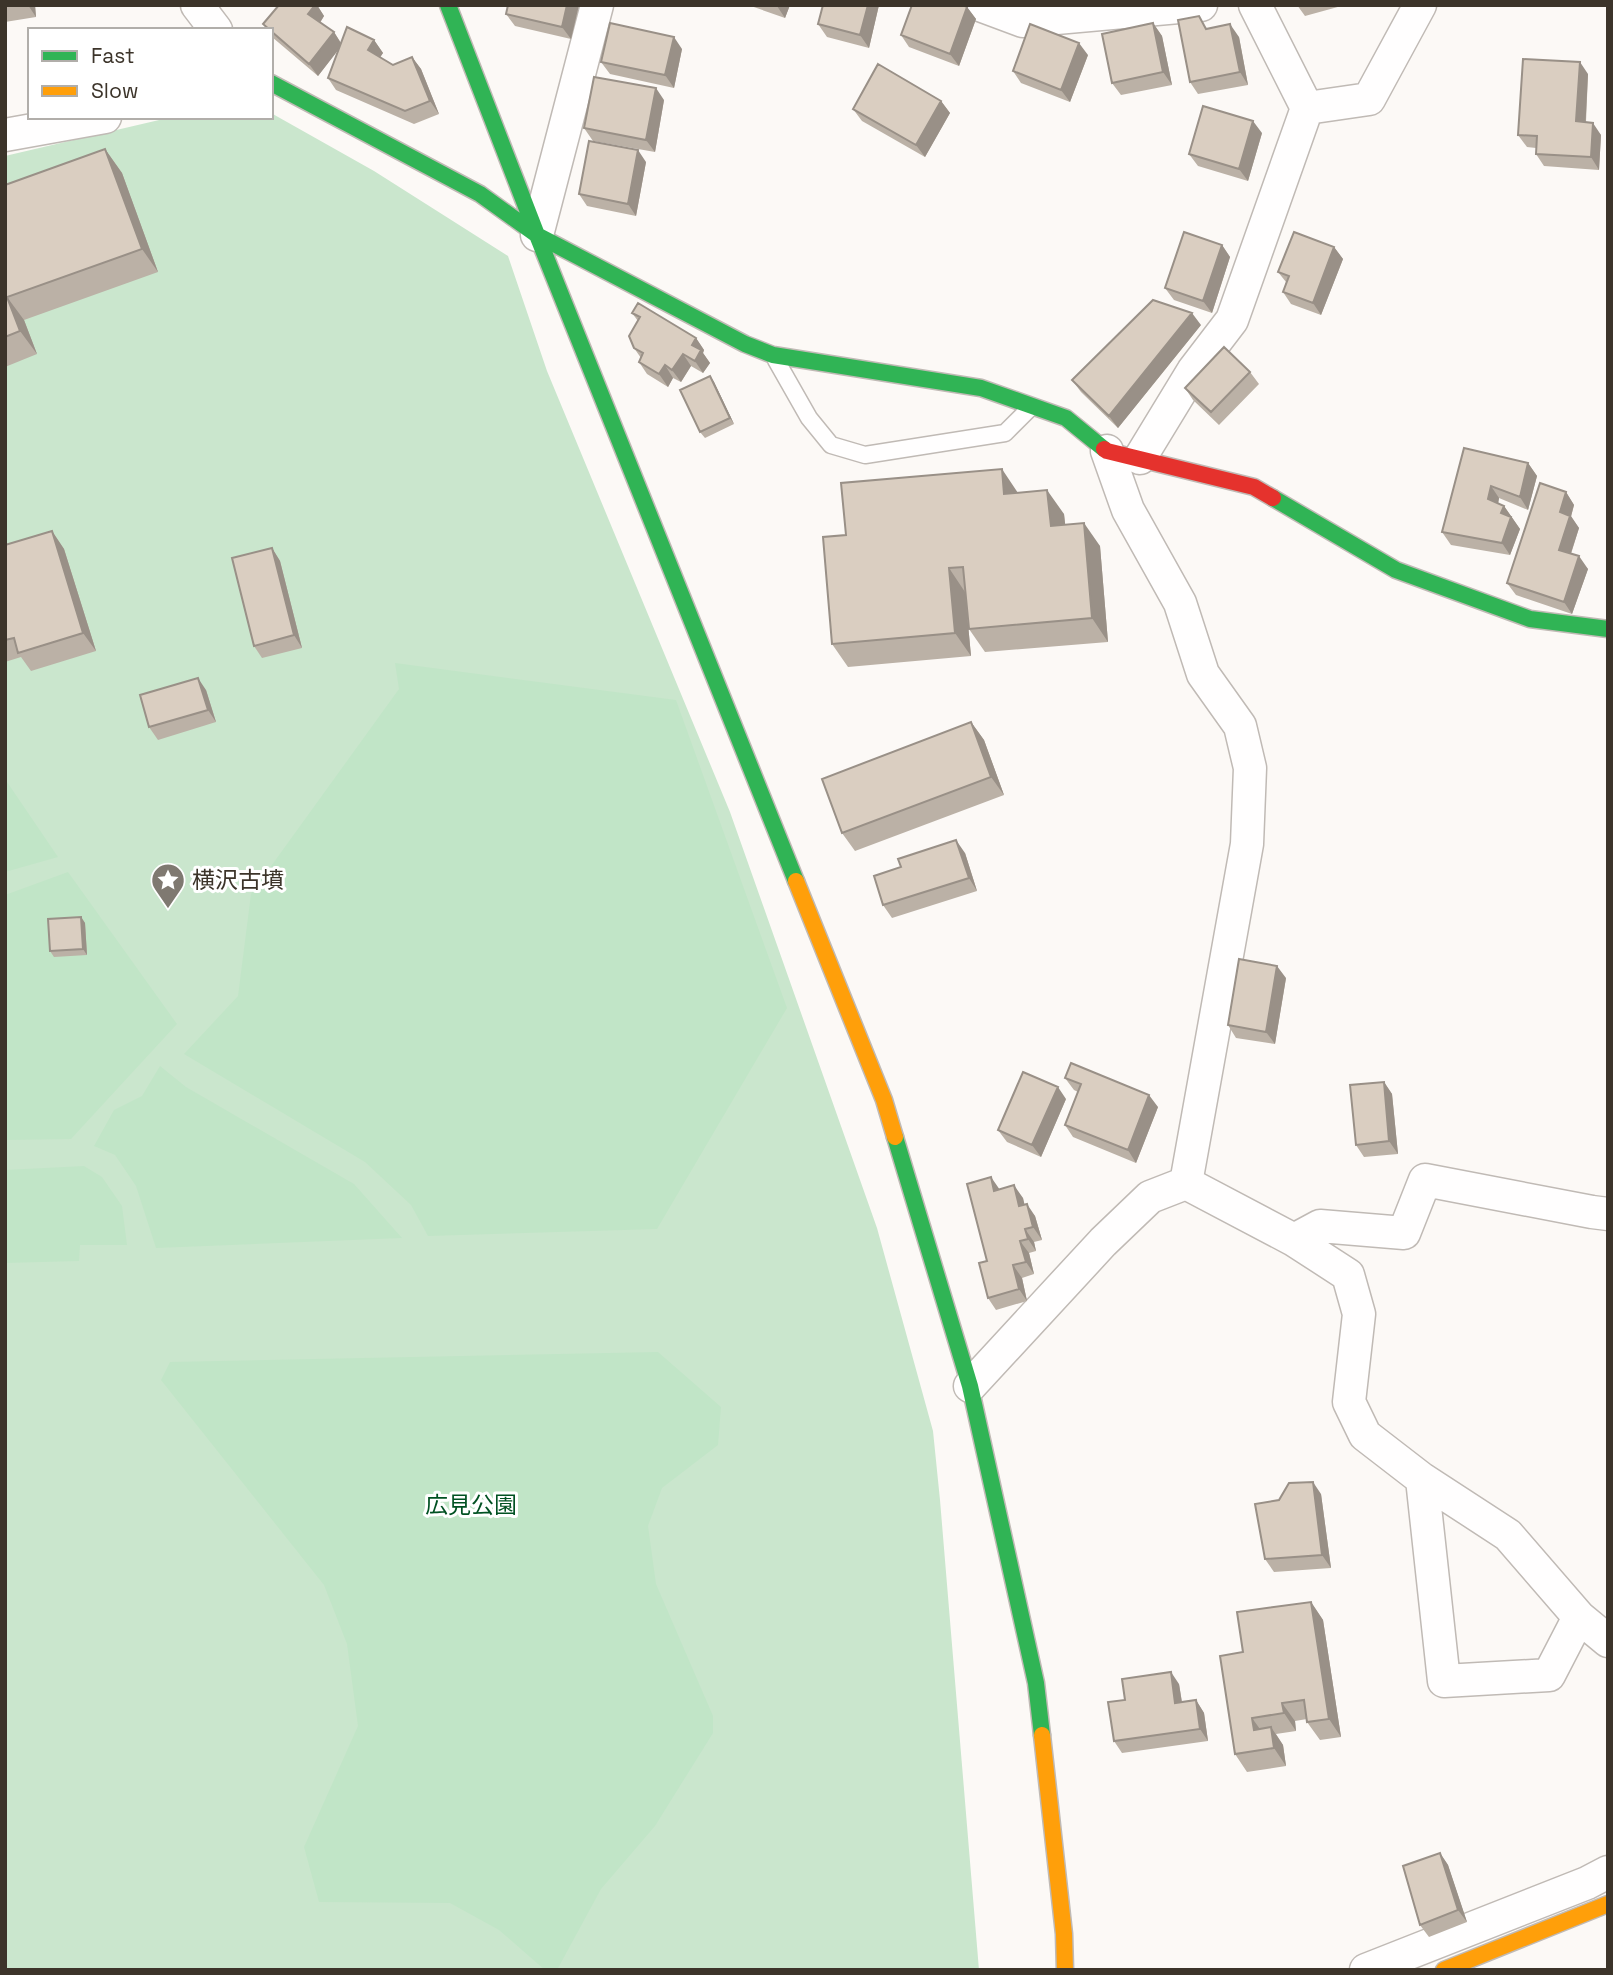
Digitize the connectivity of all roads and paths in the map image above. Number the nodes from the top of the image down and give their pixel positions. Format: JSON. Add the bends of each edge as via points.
{"nodes":[{"id":1,"x":197,"y":5,"type":"edge"},
{"id":2,"x":448,"y":5,"type":"edge"},
{"id":3,"x":597,"y":5,"type":"edge"},
{"id":4,"x":980,"y":5,"type":"edge"},
{"id":5,"x":1201,"y":5,"type":"edge"},
{"id":6,"x":1255,"y":5,"type":"edge"},
{"id":7,"x":1420,"y":5,"type":"edge"},
{"id":8,"x":214,"y":28,"type":"edge"},
{"id":9,"x":273,"y":85,"type":"edge"},
{"id":10,"x":1307,"y":108,"type":"junction"},
{"id":11,"x":94,"y":119,"type":"edge"},
{"id":12,"x":5,"y":135,"type":"edge"},
{"id":13,"x":537,"y":235,"type":"junction"},
{"id":14,"x":773,"y":355,"type":"junction"},
{"id":15,"x":1031,"y":407,"type":"junction"},
{"id":16,"x":1107,"y":451,"type":"junction"},
{"id":17,"x":1140,"y":458,"type":"junction"},
{"id":18,"x":1608,"y":629,"type":"edge"},
{"id":19,"x":1186,"y":1182,"type":"junction"},
{"id":20,"x":1608,"y":1214,"type":"edge"},
{"id":21,"x":1294,"y":1240,"type":"junction"},
{"id":22,"x":970,"y":1386,"type":"junction"},
{"id":23,"x":1422,"y":1479,"type":"junction"},
{"id":24,"x":1579,"y":1617,"type":"junction"},
{"id":25,"x":1608,"y":1641,"type":"edge"},
{"id":26,"x":1608,"y":1872,"type":"edge"},
{"id":27,"x":1608,"y":1904,"type":"edge"},
{"id":28,"x":1065,"y":1970,"type":"edge"},
{"id":29,"x":1366,"y":1970,"type":"edge"},
{"id":30,"x":1444,"y":1970,"type":"edge"}],
"edges":[{"from":1,"to":8,"type":"street"},
{"from":2,"to":13,"type":"main road"},
{"from":3,"to":13,"type":"street"},
{"from":4,"to":5,"type":"street","via":[[1023,21]]},
{"from":6,"to":10,"type":"street"},
{"from":7,"to":10,"type":"street","via":[[1369,99]]},
{"from":9,"to":13,"type":"main road","via":[[480,194]]},
{"from":10,"to":17,"type":"street","via":[[1232,320]]},
{"from":11,"to":12,"type":"street"},
{"from":13,"to":14,"type":"main road"},
{"from":13,"to":22,"type":"main road","via":[[884,1100]]},
{"from":14,"to":15,"type":"main road","via":[[981,388]]},
{"from":14,"to":15,"type":"lane","via":[[809,418],[831,445],[865,455],[1006,433]]},
{"from":15,"to":16,"type":"main road","via":[[1066,418]]},
{"from":16,"to":17,"type":"main road"},
{"from":16,"to":19,"type":"street","via":[[1128,510],[1180,604],[1203,674],[1240,726],[1250,768],[1247,844]]},
{"from":17,"to":18,"type":"main road","via":[[1254,487],[1396,570],[1530,619]]},
{"from":19,"to":21,"type":"street"},
{"from":19,"to":22,"type":"street","via":[[1150,1197]]},
{"from":20,"to":21,"type":"street","via":[[1425,1180],[1404,1233],[1320,1226]]},
{"from":21,"to":23,"type":"street","via":[[1348,1275],[1359,1314],[1349,1402],[1365,1435]]},
{"from":22,"to":28,"type":"main road","via":[[1037,1683]]},
{"from":23,"to":24,"type":"street","via":[[1508,1535]]},
{"from":23,"to":24,"type":"street","via":[[1444,1681],[1549,1675]]},
{"from":24,"to":25,"type":"street"},
{"from":26,"to":29,"type":"street"},
{"from":27,"to":30,"type":"main road"}]}
